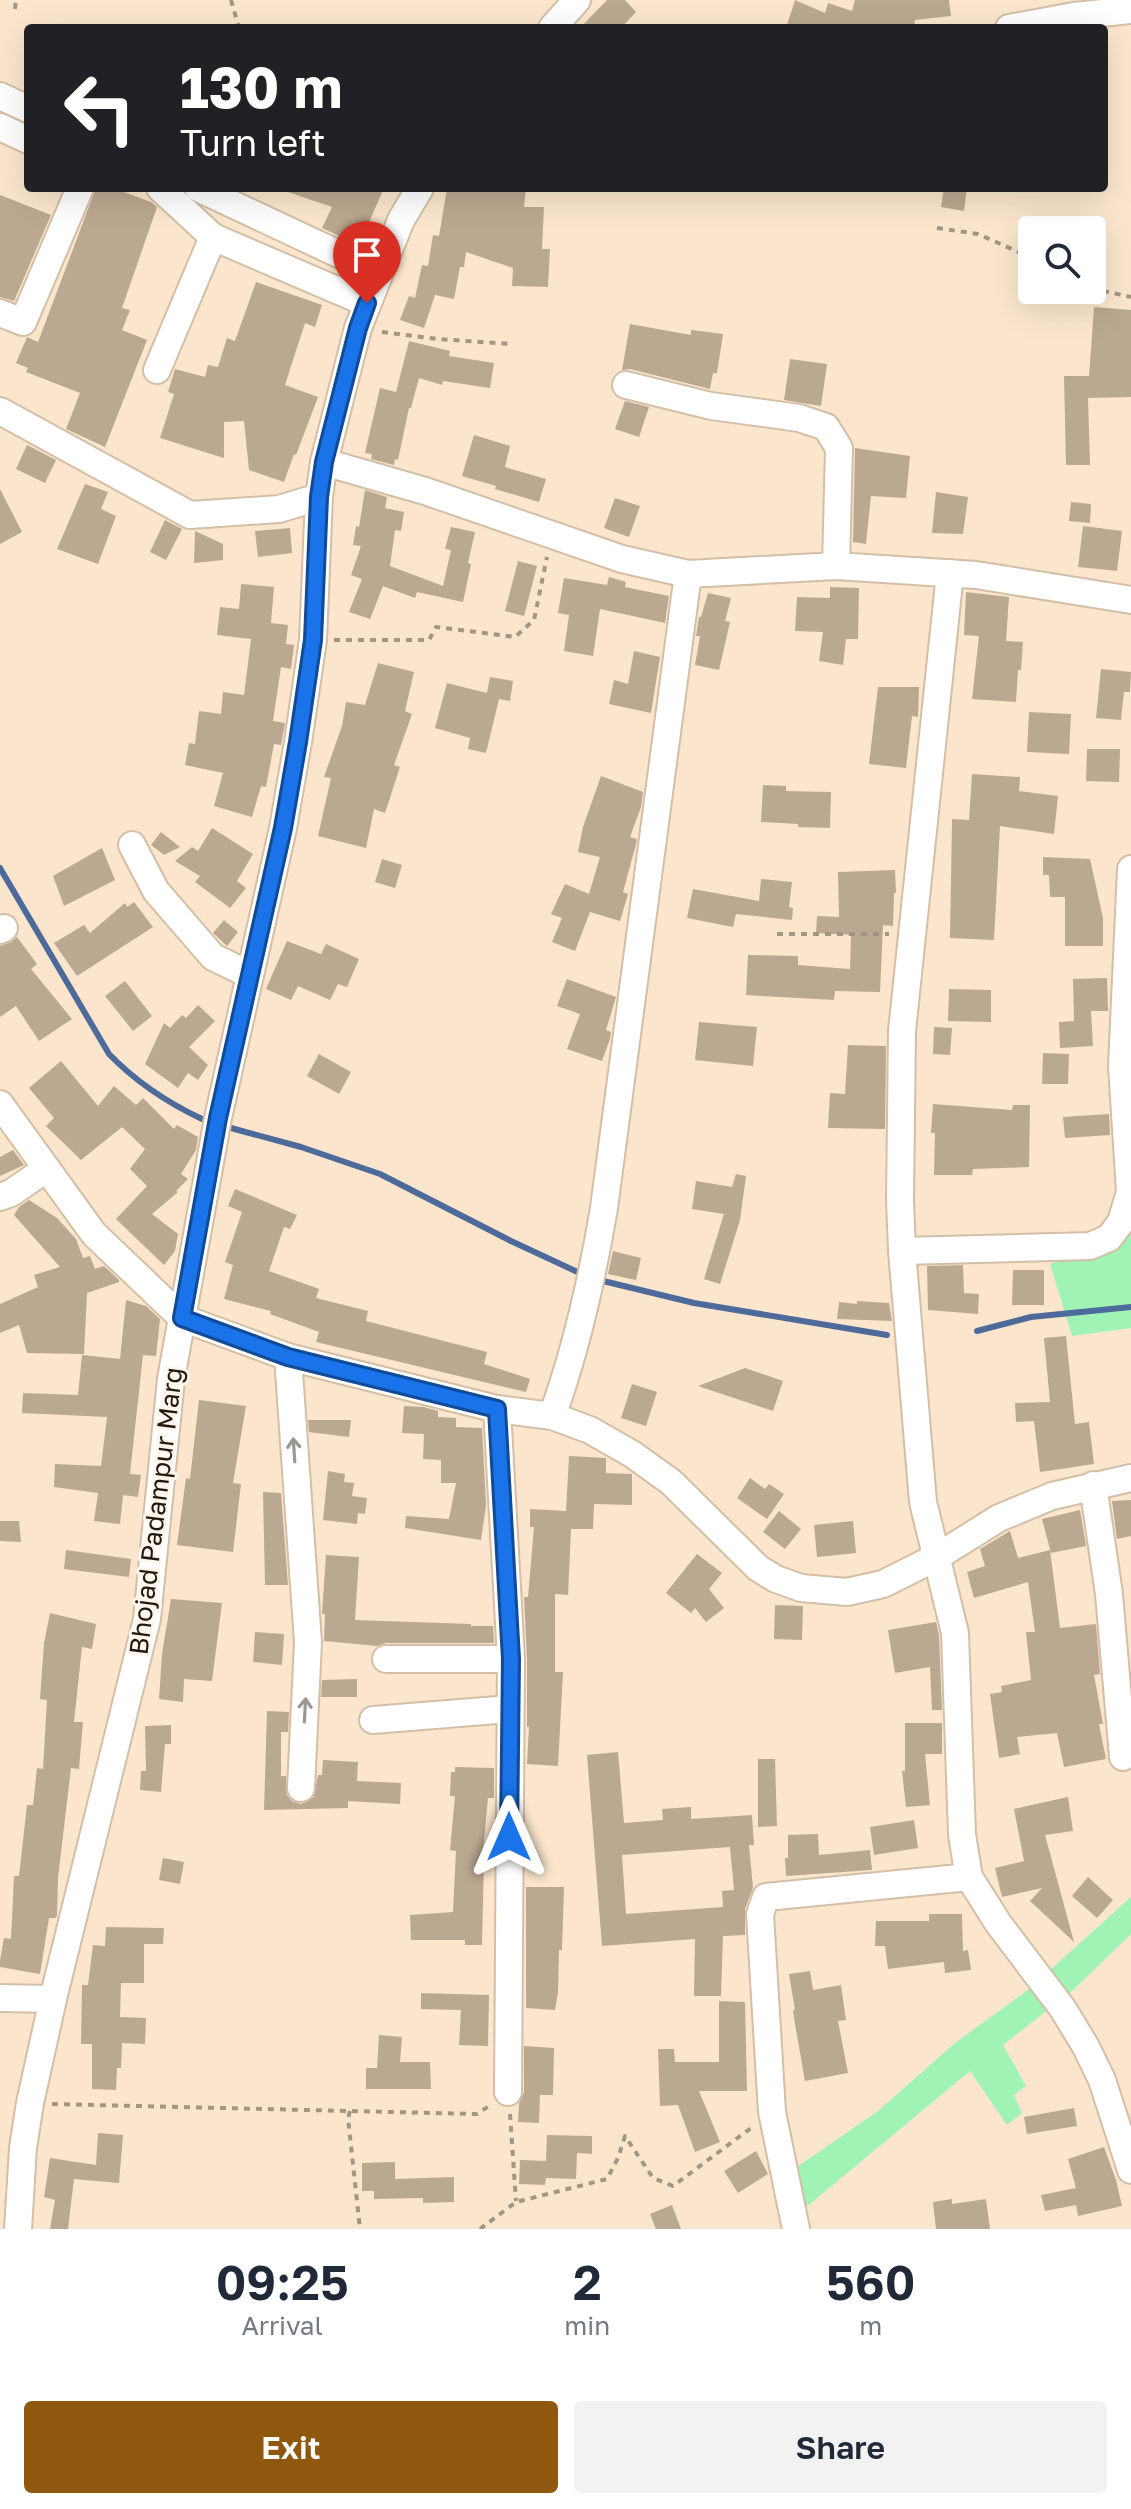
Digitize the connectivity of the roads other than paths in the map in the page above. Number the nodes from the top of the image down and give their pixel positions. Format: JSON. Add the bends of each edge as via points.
{"nodes":[{"id":1,"x":577,"y":0,"type":"edge"},
{"id":2,"x":1131,"y":10,"type":"edge"},
{"id":3,"x":562,"y":24,"type":"edge"},
{"id":4,"x":1031,"y":24,"type":"edge"},
{"id":5,"x":0,"y":96,"type":"edge"},
{"id":6,"x":24,"y":107,"type":"edge"},
{"id":7,"x":0,"y":127,"type":"edge"},
{"id":8,"x":24,"y":138,"type":"edge"},
{"id":9,"x":78,"y":192,"type":"edge"},
{"id":10,"x":164,"y":192,"type":"edge"},
{"id":11,"x":207,"y":192,"type":"edge"},
{"id":12,"x":418,"y":192,"type":"edge"},
{"id":13,"x":213,"y":237,"type":"junction"},
{"id":14,"x":379,"y":273,"type":"junction"},
{"id":15,"x":0,"y":313,"type":"edge"},
{"id":16,"x":362,"y":316,"type":"junction"},
{"id":17,"x":157,"y":370,"type":"dead end"},
{"id":18,"x":626,"y":385,"type":"dead end"},
{"id":19,"x":0,"y":411,"type":"edge"},
{"id":20,"x":324,"y":462,"type":"junction"},
{"id":21,"x":319,"y":497,"type":"junction"},
{"id":22,"x":836,"y":566,"type":"junction"},
{"id":23,"x":950,"y":573,"type":"junction"},
{"id":24,"x":688,"y":574,"type":"junction"},
{"id":25,"x":1131,"y":600,"type":"edge"},
{"id":26,"x":132,"y":845,"type":"dead end"},
{"id":27,"x":1131,"y":869,"type":"edge"},
{"id":28,"x":250,"y":975,"type":"junction"},
{"id":29,"x":0,"y":1104,"type":"edge"},
{"id":30,"x":46,"y":1169,"type":"junction"},
{"id":31,"x":0,"y":1197,"type":"edge"},
{"id":32,"x":902,"y":1251,"type":"junction"},
{"id":33,"x":182,"y":1318,"type":"junction"},
{"id":34,"x":288,"y":1357,"type":"junction"},
{"id":35,"x":497,"y":1409,"type":"junction"},
{"id":36,"x":552,"y":1416,"type":"junction"},
{"id":37,"x":1131,"y":1478,"type":"edge"},
{"id":38,"x":1093,"y":1485,"type":"junction"},
{"id":39,"x":935,"y":1558,"type":"junction"},
{"id":40,"x":386,"y":1659,"type":"dead end"},
{"id":41,"x":511,"y":1659,"type":"junction"},
{"id":42,"x":510,"y":1709,"type":"junction"},
{"id":43,"x":373,"y":1720,"type":"dead end"},
{"id":44,"x":1123,"y":1757,"type":"dead end"},
{"id":45,"x":301,"y":1788,"type":"dead end"},
{"id":46,"x":969,"y":1877,"type":"junction"},
{"id":47,"x":0,"y":1998,"type":"edge"},
{"id":48,"x":53,"y":1999,"type":"junction"},
{"id":49,"x":508,"y":2092,"type":"road end"},
{"id":50,"x":1131,"y":2170,"type":"edge"},
{"id":51,"x":18,"y":2229,"type":"edge"},
{"id":52,"x":796,"y":2229,"type":"edge"}],
"edges":[{"from":1,"to":3,"type":"street"},
{"from":2,"to":4,"type":"street"},
{"from":5,"to":6,"type":"street"},
{"from":7,"to":8,"type":"street"},
{"from":9,"to":15,"type":"street","via":[[23,322]]},
{"from":10,"to":13,"type":"street"},
{"from":11,"to":14,"type":"street"},
{"from":12,"to":14,"type":"street","name":"Bhojad Padampur Marg"},
{"from":13,"to":16,"type":"street"},
{"from":13,"to":17,"type":"street"},
{"from":14,"to":16,"type":"street","name":"Bhojad Padampur Marg"},
{"from":16,"to":20,"type":"street","name":"Bhojad Padampur Marg"},
{"from":18,"to":22,"type":"street","via":[[826,427],[839,448]]},
{"from":19,"to":21,"type":"street","via":[[190,515],[279,509]]},
{"from":20,"to":21,"type":"street","name":"Bhojad Padampur Marg"},
{"from":20,"to":24,"type":"street","via":[[622,559]]},
{"from":21,"to":28,"type":"street","name":"Bhojad Padampur Marg","via":[[313,640],[283,828]]},
{"from":22,"to":23,"type":"street"},
{"from":22,"to":24,"type":"street"},
{"from":23,"to":25,"type":"street"},
{"from":23,"to":32,"type":"street","via":[[902,1031]]},
{"from":24,"to":36,"type":"street","via":[[593,1279]]},
{"from":26,"to":28,"type":"street","via":[[156,891],[213,957]]},
{"from":27,"to":32,"type":"street","via":[[1122,1066],[1130,1192],[1121,1222],[1109,1238],[1090,1246]]},
{"from":28,"to":33,"type":"street","name":"Bhojad Padampur Marg"},
{"from":29,"to":30,"type":"street"},
{"from":30,"to":31,"type":"street"},
{"from":30,"to":33,"type":"street","via":[[94,1234]]},
{"from":32,"to":39,"type":"street","via":[[923,1502]]},
{"from":33,"to":34,"type":"street"},
{"from":33,"to":48,"type":"street","name":"Bhojad Padampur Marg","via":[[147,1619]]},
{"from":34,"to":35,"type":"street"},
{"from":45,"to":34,"type":"street","one_way":true,"via":[[308,1642]]},
{"from":35,"to":36,"type":"street"},
{"from":35,"to":41,"type":"street"},
{"from":36,"to":39,"type":"street","via":[[590,1430],[671,1482],[758,1568],[776,1579],[801,1588],[847,1592],[883,1584]]},
{"from":37,"to":38,"type":"street"},
{"from":38,"to":39,"type":"street","via":[[999,1518]]},
{"from":38,"to":44,"type":"street"},
{"from":39,"to":46,"type":"street","via":[[955,1633],[962,1835]]},
{"from":40,"to":41,"type":"street"},
{"from":41,"to":42,"type":"street"},
{"from":42,"to":43,"type":"street"},
{"from":42,"to":49,"type":"street"},
{"from":46,"to":50,"type":"street","via":[[1086,2047]]},
{"from":46,"to":52,"type":"street","via":[[766,1897],[760,1914],[772,2112]]},
{"from":47,"to":48,"type":"street"},
{"from":48,"to":51,"type":"street","name":"Bhojad Padampur Marg","via":[[23,2148]]}]}
